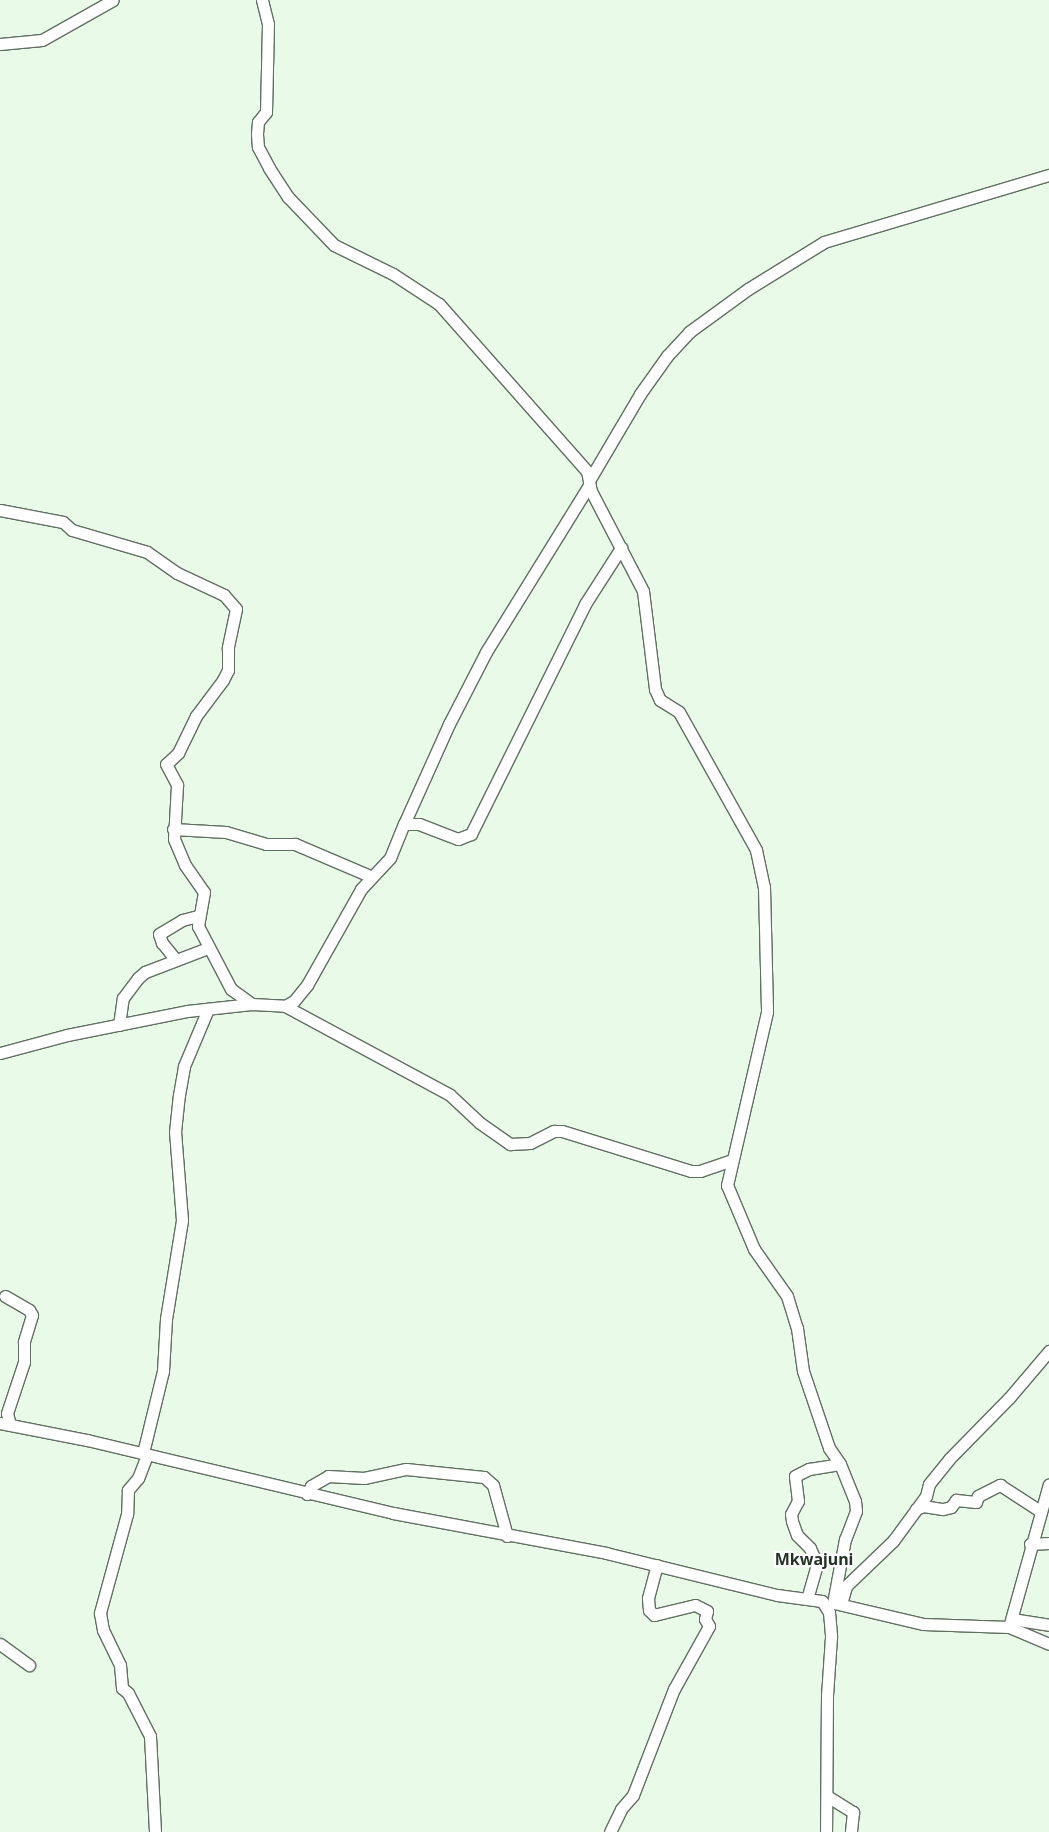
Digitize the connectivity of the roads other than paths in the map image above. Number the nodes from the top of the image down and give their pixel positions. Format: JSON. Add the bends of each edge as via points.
{"nodes":[{"id":1,"x":113,"y":0,"type":"edge"},
{"id":2,"x":262,"y":0,"type":"edge"},
{"id":3,"x":0,"y":44,"type":"edge"},
{"id":4,"x":1049,"y":175,"type":"edge"},
{"id":5,"x":590,"y":482,"type":"junction"},
{"id":6,"x":0,"y":510,"type":"edge"},
{"id":7,"x":621,"y":548,"type":"junction"},
{"id":8,"x":404,"y":824,"type":"junction"},
{"id":9,"x":173,"y":829,"type":"junction"},
{"id":10,"x":370,"y":876,"type":"junction"},
{"id":11,"x":198,"y":916,"type":"junction"},
{"id":12,"x":208,"y":948,"type":"junction"},
{"id":13,"x":176,"y":960,"type":"junction"},
{"id":14,"x":252,"y":1004,"type":"junction"},
{"id":15,"x":285,"y":1006,"type":"junction"},
{"id":16,"x":208,"y":1009,"type":"junction"},
{"id":17,"x":119,"y":1025,"type":"junction"},
{"id":18,"x":0,"y":1053,"type":"edge"},
{"id":19,"x":732,"y":1160,"type":"junction"},
{"id":20,"x":5,"y":1296,"type":"dead end"},
{"id":21,"x":1049,"y":1351,"type":"edge"},
{"id":22,"x":5,"y":1424,"type":"edge"},
{"id":23,"x":145,"y":1454,"type":"junction"},
{"id":24,"x":840,"y":1464,"type":"junction"},
{"id":25,"x":1049,"y":1484,"type":"edge"},
{"id":26,"x":307,"y":1494,"type":"junction"},
{"id":27,"x":916,"y":1509,"type":"junction"},
{"id":28,"x":1040,"y":1511,"type":"junction"},
{"id":29,"x":507,"y":1536,"type":"junction"},
{"id":30,"x":1049,"y":1543,"type":"edge"},
{"id":31,"x":1030,"y":1544,"type":"junction"},
{"id":32,"x":657,"y":1565,"type":"junction"},
{"id":33,"x":807,"y":1599,"type":"junction"},
{"id":34,"x":832,"y":1602,"type":"junction"},
{"id":35,"x":1011,"y":1623,"type":"junction"},
{"id":36,"x":1049,"y":1625,"type":"edge"},
{"id":37,"x":0,"y":1644,"type":"edge"},
{"id":38,"x":1049,"y":1644,"type":"edge"},
{"id":39,"x":30,"y":1666,"type":"dead end"},
{"id":40,"x":826,"y":1796,"type":"junction"},
{"id":41,"x":154,"y":1832,"type":"edge"},
{"id":42,"x":610,"y":1832,"type":"edge"},
{"id":43,"x":826,"y":1832,"type":"edge"},
{"id":44,"x":851,"y":1832,"type":"edge"}],
"edges":[{"from":1,"to":3,"type":"street","via":[[42,40]]},
{"from":2,"to":5,"type":"street","via":[[268,24],[264,57],[266,112],[258,122],[256,134],[258,148],[279,184],[334,246],[393,274],[439,304]]},
{"from":4,"to":5,"type":"street","via":[[824,242],[748,288],[689,332],[667,356],[640,394]]},
{"from":5,"to":7,"type":"street"},
{"from":5,"to":8,"type":"street","via":[[486,652]]},
{"from":6,"to":9,"type":"street","via":[[63,522],[72,530],[147,552],[177,573],[224,595],[236,609],[228,648],[228,670],[196,716],[178,753],[166,764],[176,785]]},
{"from":7,"to":8,"type":"street","via":[[585,604],[471,834],[458,839],[419,824]]},
{"from":7,"to":19,"type":"street","via":[[643,591],[654,683],[660,700],[679,712],[699,753],[752,842],[762,866],[767,1012],[764,1036]]},
{"from":8,"to":10,"type":"street","via":[[390,858]]},
{"from":9,"to":10,"type":"street","via":[[226,832],[266,844],[295,844]]},
{"from":9,"to":11,"type":"street","via":[[185,865],[204,892]]},
{"from":10,"to":15,"type":"street","via":[[307,985]]},
{"from":11,"to":12,"type":"street","via":[[198,926]]},
{"from":11,"to":13,"type":"street","via":[[182,920],[159,934]]},
{"from":12,"to":13,"type":"street"},
{"from":12,"to":14,"type":"street","via":[[230,989]]},
{"from":13,"to":17,"type":"street","via":[[145,972],[130,987],[123,998]]},
{"from":14,"to":15,"type":"street"},
{"from":14,"to":16,"type":"street"},
{"from":15,"to":19,"type":"street","via":[[450,1095],[480,1123],[510,1144],[530,1142],[554,1130],[691,1171]]},
{"from":16,"to":17,"type":"street"},
{"from":16,"to":23,"type":"street","via":[[184,1066],[179,1096],[175,1132],[182,1220],[166,1319],[163,1371]]},
{"from":17,"to":18,"type":"street"},
{"from":19,"to":24,"type":"street","via":[[727,1174],[729,1196],[754,1248],[787,1296],[797,1328],[803,1371],[829,1448]]},
{"from":20,"to":22,"type":"street","via":[[32,1315],[24,1342],[24,1362]]},
{"from":21,"to":27,"type":"street","via":[[1009,1398],[949,1459],[928,1484],[926,1496]]},
{"from":22,"to":23,"type":"street"},
{"from":23,"to":26,"type":"street"},
{"from":23,"to":41,"type":"street","via":[[138,1478],[128,1490],[123,1531],[100,1613],[103,1630],[120,1665],[122,1688],[128,1693],[150,1736]]},
{"from":24,"to":33,"type":"street","via":[[809,1469],[795,1476],[798,1501],[791,1514],[792,1521],[817,1564]]},
{"from":24,"to":34,"type":"street","via":[[856,1510],[845,1539]]},
{"from":25,"to":28,"type":"street"},
{"from":26,"to":29,"type":"street"},
{"from":26,"to":29,"type":"street","via":[[311,1486],[328,1476],[364,1478],[406,1469],[484,1477],[493,1485]]},
{"from":27,"to":28,"type":"street","via":[[923,1506],[944,1509],[951,1507],[956,1500],[976,1502],[978,1496],[1000,1485]]},
{"from":27,"to":34,"type":"street","via":[[882,1553]]},
{"from":28,"to":31,"type":"street"},
{"from":29,"to":32,"type":"street"},
{"from":30,"to":31,"type":"street"},
{"from":31,"to":35,"type":"street"},
{"from":32,"to":33,"type":"street","via":[[777,1595]]},
{"from":32,"to":42,"type":"street","via":[[648,1598],[649,1610],[654,1615],[695,1605],[707,1611],[705,1619],[709,1626],[674,1689],[633,1795],[621,1809]]},
{"from":33,"to":34,"type":"street"},
{"from":34,"to":35,"type":"street","via":[[923,1624]]},
{"from":34,"to":40,"type":"street","via":[[829,1612]]},
{"from":35,"to":36,"type":"street"},
{"from":35,"to":38,"type":"street"},
{"from":37,"to":39,"type":"street"},
{"from":40,"to":43,"type":"street"},
{"from":40,"to":44,"type":"street","via":[[853,1812]]}]}
